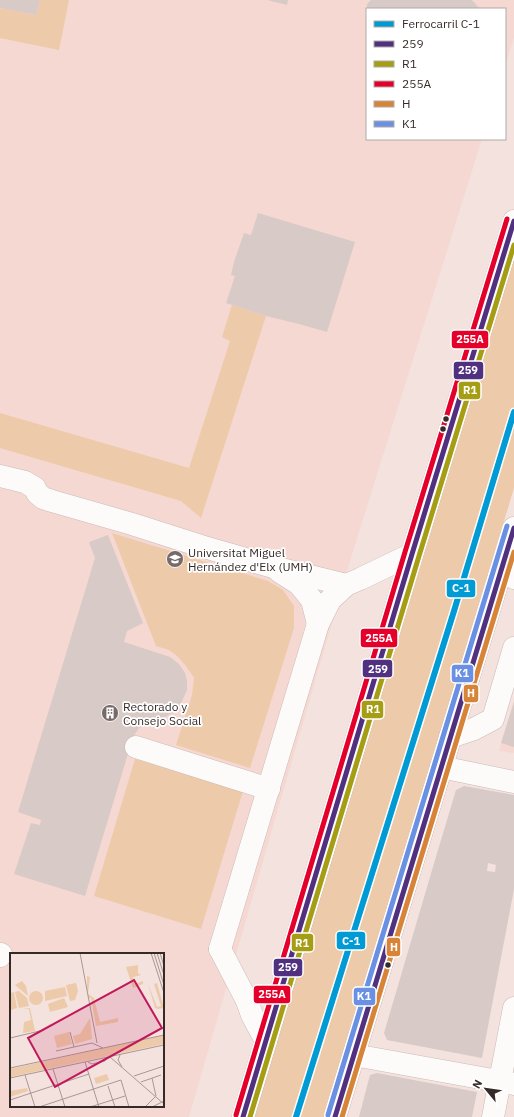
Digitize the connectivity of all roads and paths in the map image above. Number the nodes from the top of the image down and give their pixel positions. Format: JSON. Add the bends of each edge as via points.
{"nodes":[{"id":1,"x":514,"y":221,"type":"edge"},
{"id":2,"x":0,"y":476,"type":"edge"},
{"id":3,"x":0,"y":484,"type":"edge"},
{"id":4,"x":43,"y":499,"type":"junction"},
{"id":5,"x":513,"y":538,"type":"edge"},
{"id":6,"x":412,"y":554,"type":"junction"},
{"id":7,"x":272,"y":567,"type":"junction"},
{"id":8,"x":508,"y":571,"type":"edge"},
{"id":9,"x":346,"y":585,"type":"junction"},
{"id":10,"x":318,"y":624,"type":"junction"},
{"id":11,"x":514,"y":648,"type":"edge"},
{"id":12,"x":450,"y":737,"type":"junction"},
{"id":13,"x":136,"y":747,"type":"dead end"},
{"id":14,"x":441,"y":768,"type":"junction"},
{"id":15,"x":514,"y":782,"type":"edge"},
{"id":16,"x":269,"y":789,"type":"junction"},
{"id":17,"x":514,"y":1008,"type":"edge"},
{"id":18,"x":266,"y":1040,"type":"junction"},
{"id":19,"x":354,"y":1055,"type":"junction"},
{"id":20,"x":507,"y":1083,"type":"edge"},
{"id":21,"x":243,"y":1117,"type":"edge"},
{"id":22,"x":335,"y":1117,"type":"edge"},
{"id":23,"x":493,"y":1117,"type":"edge"}],
"edges":[{"from":1,"to":6,"type":"main road"},
{"from":2,"to":4,"type":"main road","via":[[25,482]]},
{"from":3,"to":4,"type":"main road"},
{"from":4,"to":7,"type":"main road"},
{"from":5,"to":8,"type":"main road"},
{"from":6,"to":9,"type":"main road"},
{"from":6,"to":18,"type":"main road"},
{"from":7,"to":9,"type":"main road"},
{"from":7,"to":10,"type":"main road","via":[[299,584],[312,600]]},
{"from":8,"to":12,"type":"main road"},
{"from":9,"to":10,"type":"main road","via":[[330,600]]},
{"from":10,"to":16,"type":"main road"},
{"from":11,"to":12,"type":"main road","via":[[493,719]]},
{"from":12,"to":14,"type":"main road"},
{"from":13,"to":16,"type":"main road"},
{"from":14,"to":15,"type":"main road"},
{"from":14,"to":19,"type":"main road"},
{"from":16,"to":18,"type":"main road","via":[[220,948]]},
{"from":17,"to":20,"type":"main road"},
{"from":18,"to":21,"type":"main road"},
{"from":19,"to":20,"type":"main road"},
{"from":19,"to":22,"type":"main road"},
{"from":20,"to":23,"type":"main road"}]}
